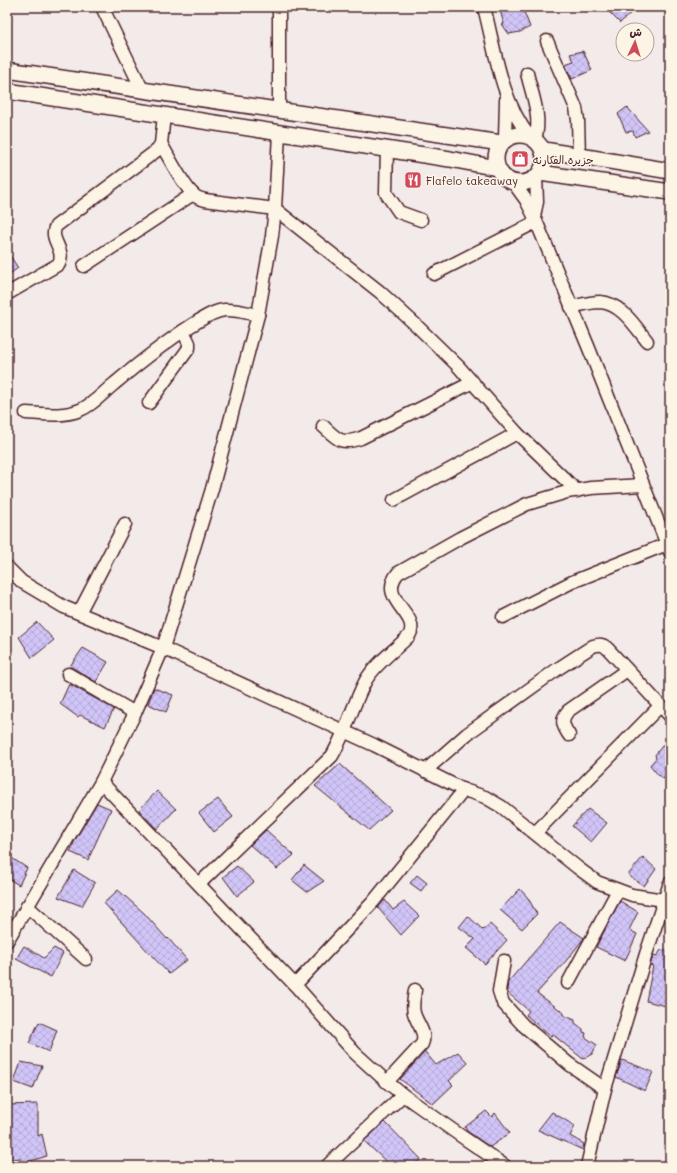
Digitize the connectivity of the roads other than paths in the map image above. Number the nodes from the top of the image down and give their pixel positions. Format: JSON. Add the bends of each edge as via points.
{"nodes":[{"id":1,"x":102,"y":7,"type":"edge"},
{"id":2,"x":279,"y":7,"type":"edge"},
{"id":3,"x":484,"y":7,"type":"edge"},
{"id":4,"x":547,"y":41,"type":"dead end"},
{"id":5,"x":7,"y":70,"type":"edge"},
{"id":6,"x":527,"y":73,"type":"dead end"},
{"id":7,"x":142,"y":90,"type":"junction"},
{"id":8,"x":7,"y":91,"type":"edge"},
{"id":9,"x":505,"y":91,"type":"junction"},
{"id":10,"x":279,"y":110,"type":"junction"},
{"id":11,"x":164,"y":116,"type":"junction"},
{"id":12,"x":278,"y":133,"type":"junction"},
{"id":13,"x":503,"y":141,"type":"junction"},
{"id":14,"x":536,"y":142,"type":"junction"},
{"id":15,"x":161,"y":144,"type":"junction"},
{"id":16,"x":386,"y":149,"type":"junction"},
{"id":17,"x":579,"y":156,"type":"junction"},
{"id":18,"x":497,"y":168,"type":"junction"},
{"id":19,"x":670,"y":171,"type":"edge"},
{"id":20,"x":538,"y":175,"type":"junction"},
{"id":21,"x":513,"y":182,"type":"junction"},
{"id":22,"x":670,"y":192,"type":"edge"},
{"id":23,"x":193,"y":194,"type":"junction"},
{"id":24,"x":275,"y":209,"type":"junction"},
{"id":25,"x":535,"y":219,"type":"junction"},
{"id":26,"x":422,"y":220,"type":"dead end"},
{"id":27,"x":84,"y":266,"type":"dead end"},
{"id":28,"x":434,"y":274,"type":"dead end"},
{"id":29,"x":7,"y":294,"type":"edge"},
{"id":30,"x":571,"y":307,"type":"junction"},
{"id":31,"x":258,"y":315,"type":"junction"},
{"id":32,"x":183,"y":331,"type":"junction"},
{"id":33,"x":647,"y":341,"type":"dead end"},
{"id":34,"x":473,"y":382,"type":"junction"},
{"id":35,"x":149,"y":403,"type":"dead end"},
{"id":36,"x":26,"y":413,"type":"dead end"},
{"id":37,"x":323,"y":426,"type":"dead end"},
{"id":38,"x":517,"y":433,"type":"junction"},
{"id":39,"x":643,"y":485,"type":"junction"},
{"id":40,"x":577,"y":491,"type":"junction"},
{"id":41,"x":394,"y":500,"type":"dead end"},
{"id":42,"x":125,"y":524,"type":"dead end"},
{"id":43,"x":669,"y":548,"type":"edge"},
{"id":44,"x":7,"y":567,"type":"edge"},
{"id":45,"x":79,"y":613,"type":"junction"},
{"id":46,"x":504,"y":617,"type":"dead end"},
{"id":47,"x":163,"y":648,"type":"junction"},
{"id":48,"x":627,"y":670,"type":"junction"},
{"id":49,"x":68,"y":674,"type":"dead end"},
{"id":50,"x":660,"y":706,"type":"junction"},
{"id":51,"x":135,"y":713,"type":"junction"},
{"id":52,"x":670,"y":716,"type":"edge"},
{"id":53,"x":343,"y":732,"type":"junction"},
{"id":54,"x":569,"y":735,"type":"dead end"},
{"id":55,"x":425,"y":771,"type":"junction"},
{"id":56,"x":101,"y":782,"type":"junction"},
{"id":57,"x":464,"y":790,"type":"junction"},
{"id":58,"x":535,"y":833,"type":"junction"},
{"id":59,"x":670,"y":883,"type":"edge"},
{"id":60,"x":199,"y":884,"type":"junction"},
{"id":61,"x":618,"y":890,"type":"junction"},
{"id":62,"x":664,"y":900,"type":"junction"},
{"id":63,"x":28,"y":906,"type":"junction"},
{"id":64,"x":7,"y":941,"type":"edge"},
{"id":65,"x":86,"y":959,"type":"dead end"},
{"id":66,"x":504,"y":961,"type":"dead end"},
{"id":67,"x":568,"y":983,"type":"dead end"},
{"id":68,"x":295,"y":985,"type":"junction"},
{"id":69,"x":415,"y":990,"type":"dead end"},
{"id":70,"x":387,"y":1082,"type":"junction"},
{"id":71,"x":605,"y":1089,"type":"junction"},
{"id":72,"x":403,"y":1095,"type":"junction"},
{"id":73,"x":327,"y":1166,"type":"edge"},
{"id":74,"x":505,"y":1166,"type":"edge"},
{"id":75,"x":587,"y":1166,"type":"edge"}],
"edges":[{"from":1,"to":7,"type":"street"},
{"from":2,"to":10,"type":"street"},
{"from":3,"to":9,"type":"street"},
{"from":4,"to":17,"type":"street","via":[[576,108]]},
{"from":5,"to":7,"type":"main road"},
{"from":6,"to":14,"type":"street","via":[[538,116]]},
{"from":7,"to":10,"type":"main road"},
{"from":8,"to":11,"type":"main road"},
{"from":9,"to":13,"type":"street"},
{"from":9,"to":14,"type":"street","via":[[517,117]]},
{"from":10,"to":13,"type":"main road"},
{"from":11,"to":12,"type":"main road"},
{"from":11,"to":15,"type":"street"},
{"from":12,"to":16,"type":"main road"},
{"from":12,"to":24,"type":"street"},
{"from":13,"to":14,"type":"main road","via":[[517,134]]},
{"from":13,"to":18,"type":"main road","via":[[496,155]]},
{"from":14,"to":17,"type":"main road"},
{"from":14,"to":20,"type":"main road","via":[[544,162]]},
{"from":15,"to":23,"type":"street"},
{"from":15,"to":29,"type":"street","via":[[156,151],[56,226],[54,234],[61,254],[59,264]]},
{"from":16,"to":18,"type":"main road"},
{"from":16,"to":26,"type":"street","via":[[386,193],[399,212]]},
{"from":17,"to":19,"type":"main road"},
{"from":18,"to":21,"type":"main road","via":[[506,179]]},
{"from":20,"to":21,"type":"main road","via":[[525,183]]},
{"from":20,"to":22,"type":"main road"},
{"from":20,"to":25,"type":"street"},
{"from":21,"to":25,"type":"street"},
{"from":23,"to":24,"type":"street","via":[[205,200]]},
{"from":23,"to":27,"type":"street"},
{"from":24,"to":31,"type":"street"},
{"from":24,"to":34,"type":"street","via":[[380,292]]},
{"from":25,"to":28,"type":"street"},
{"from":25,"to":30,"type":"street"},
{"from":30,"to":33,"type":"street","via":[[607,303],[621,310]]},
{"from":30,"to":39,"type":"street"},
{"from":31,"to":32,"type":"street","via":[[224,310]]},
{"from":31,"to":47,"type":"street","via":[[212,488]]},
{"from":32,"to":35,"type":"street","via":[[189,348]]},
{"from":32,"to":36,"type":"street","via":[[142,360],[81,410],[52,415]]},
{"from":34,"to":37,"type":"street","via":[[361,438],[345,441],[336,438]]},
{"from":34,"to":38,"type":"street"},
{"from":38,"to":40,"type":"street"},
{"from":38,"to":41,"type":"street"},
{"from":39,"to":40,"type":"street","via":[[606,486]]},
{"from":39,"to":43,"type":"street"},
{"from":40,"to":53,"type":"street","via":[[527,504],[393,578],[392,594],[411,622],[411,633],[367,679]]},
{"from":42,"to":45,"type":"street"},
{"from":43,"to":46,"type":"street","via":[[572,582]]},
{"from":44,"to":45,"type":"street","via":[[22,582]]},
{"from":45,"to":47,"type":"street"},
{"from":47,"to":51,"type":"street"},
{"from":47,"to":53,"type":"street"},
{"from":48,"to":50,"type":"street"},
{"from":48,"to":54,"type":"street","via":[[564,715],[563,726]]},
{"from":48,"to":55,"type":"street","via":[[604,645],[593,646],[467,734]]},
{"from":49,"to":51,"type":"street"},
{"from":50,"to":52,"type":"street"},
{"from":50,"to":58,"type":"street"},
{"from":51,"to":56,"type":"street"},
{"from":53,"to":55,"type":"street"},
{"from":53,"to":60,"type":"street","via":[[332,756]]},
{"from":55,"to":57,"type":"street"},
{"from":56,"to":60,"type":"street"},
{"from":56,"to":63,"type":"street"},
{"from":57,"to":58,"type":"street","via":[[485,797],[502,807]]},
{"from":57,"to":68,"type":"street","via":[[373,902]]},
{"from":58,"to":61,"type":"street","via":[[597,882]]},
{"from":59,"to":62,"type":"street"},
{"from":60,"to":68,"type":"street"},
{"from":61,"to":62,"type":"street"},
{"from":61,"to":67,"type":"street"},
{"from":62,"to":71,"type":"street"},
{"from":63,"to":64,"type":"street"},
{"from":63,"to":65,"type":"street"},
{"from":66,"to":71,"type":"street","via":[[499,991],[503,1003],[522,1025],[569,1064]]},
{"from":68,"to":70,"type":"street","via":[[355,1054]]},
{"from":69,"to":70,"type":"street","via":[[414,1012],[424,1040]]},
{"from":70,"to":72,"type":"street"},
{"from":71,"to":75,"type":"street"},
{"from":72,"to":73,"type":"street"},
{"from":72,"to":74,"type":"street"}]}
